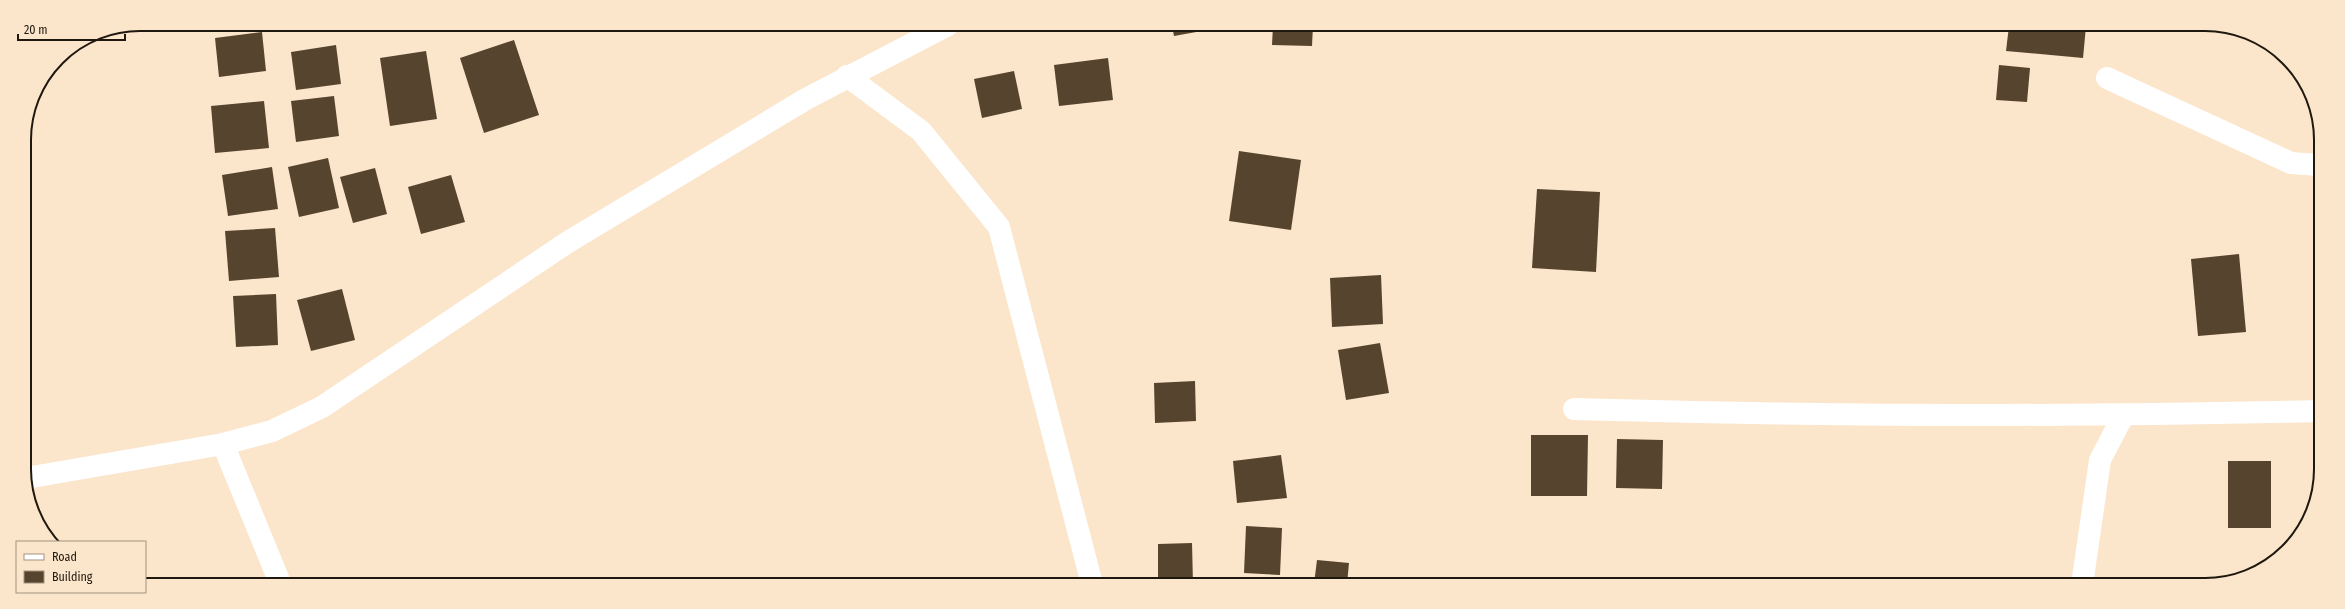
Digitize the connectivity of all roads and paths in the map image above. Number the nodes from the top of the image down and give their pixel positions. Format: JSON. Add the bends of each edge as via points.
{"nodes":[{"id":1,"x":936,"y":31,"type":"edge"},
{"id":2,"x":847,"y":76,"type":"junction"},
{"id":3,"x":2107,"y":78,"type":"dead end"},
{"id":4,"x":2314,"y":165,"type":"edge"},
{"id":5,"x":1574,"y":409,"type":"dead end"},
{"id":6,"x":2314,"y":411,"type":"edge"},
{"id":7,"x":2123,"y":416,"type":"junction"},
{"id":8,"x":223,"y":444,"type":"junction"},
{"id":9,"x":31,"y":477,"type":"edge"},
{"id":10,"x":278,"y":578,"type":"edge"},
{"id":11,"x":1090,"y":578,"type":"edge"},
{"id":12,"x":2083,"y":578,"type":"edge"}],
"edges":[{"from":1,"to":2,"type":"street"},
{"from":2,"to":8,"type":"street","via":[[568,242],[322,407],[272,432]]},
{"from":2,"to":11,"type":"street","via":[[921,131],[999,227]]},
{"from":3,"to":4,"type":"street","via":[[2291,163]]},
{"from":5,"to":7,"type":"street","via":[[1751,414]]},
{"from":6,"to":7,"type":"street"},
{"from":7,"to":12,"type":"street","via":[[2100,460]]},
{"from":8,"to":9,"type":"street"},
{"from":8,"to":10,"type":"street"}]}
